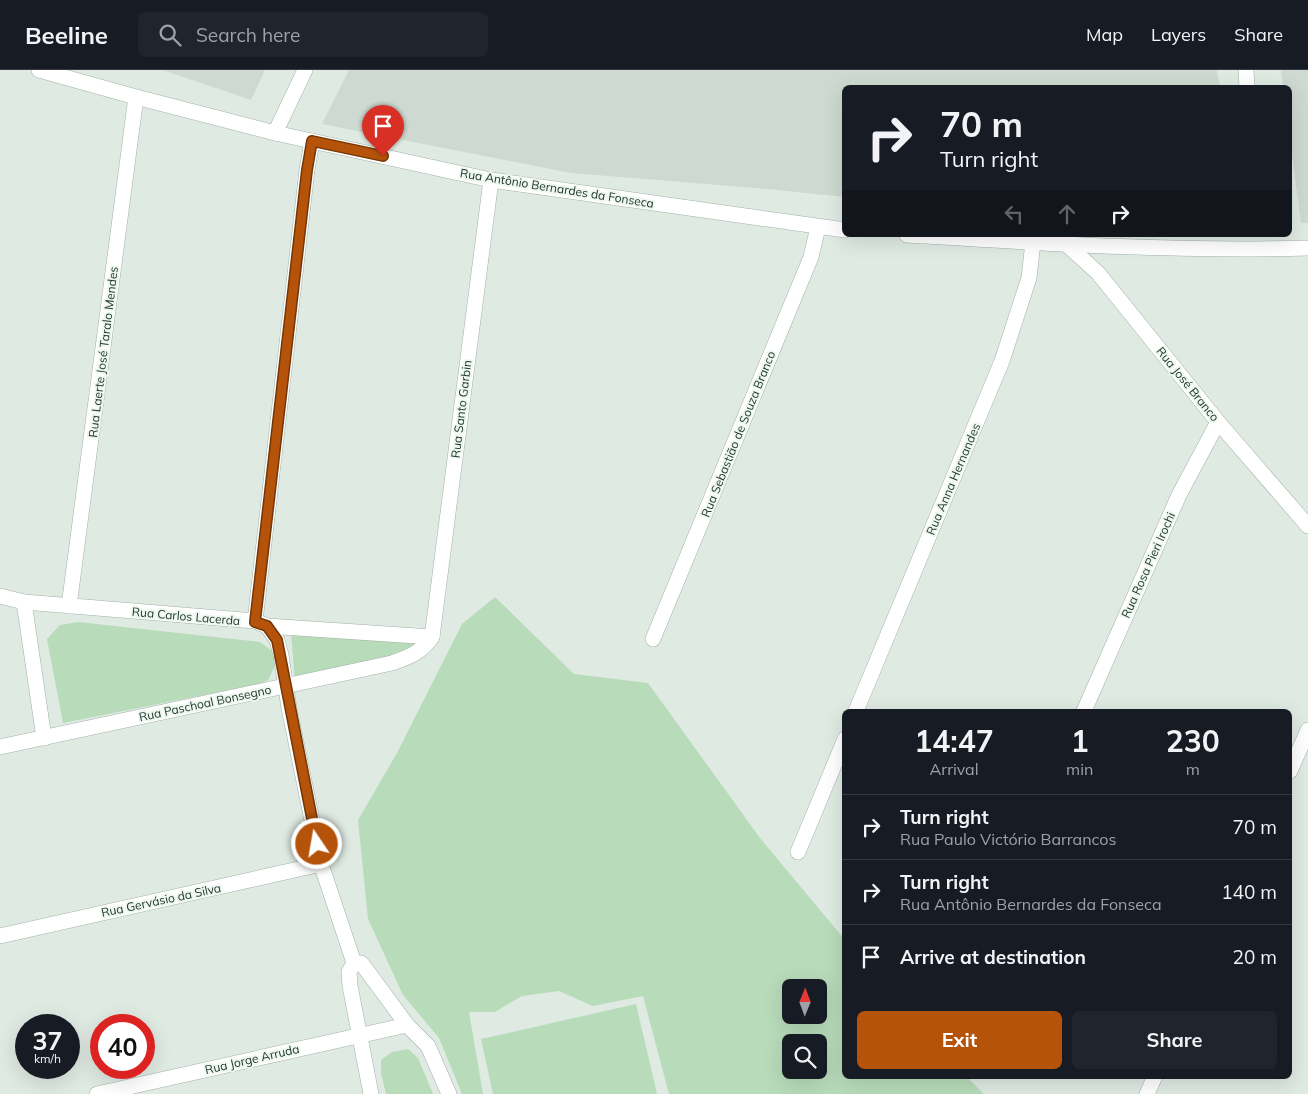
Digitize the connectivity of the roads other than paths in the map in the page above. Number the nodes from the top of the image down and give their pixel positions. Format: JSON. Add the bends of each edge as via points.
{"nodes":[{"id":1,"x":39,"y":70,"type":"edge"},
{"id":2,"x":305,"y":70,"type":"edge"},
{"id":3,"x":1246,"y":70,"type":"edge"},
{"id":4,"x":1247,"y":85,"type":"edge"},
{"id":5,"x":136,"y":97,"type":"junction"},
{"id":6,"x":276,"y":133,"type":"junction"},
{"id":7,"x":312,"y":141,"type":"junction"},
{"id":8,"x":491,"y":180,"type":"junction"},
{"id":9,"x":818,"y":227,"type":"junction"},
{"id":10,"x":842,"y":230,"type":"edge"},
{"id":11,"x":942,"y":237,"type":"edge"},
{"id":12,"x":1033,"y":242,"type":"junction"},
{"id":13,"x":1258,"y":242,"type":"edge"},
{"id":14,"x":1066,"y":244,"type":"junction"},
{"id":15,"x":1308,"y":248,"type":"edge"},
{"id":16,"x":1218,"y":422,"type":"junction"},
{"id":17,"x":1308,"y":526,"type":"edge"},
{"id":18,"x":0,"y":596,"type":"edge"},
{"id":19,"x":24,"y":602,"type":"junction"},
{"id":20,"x":69,"y":606,"type":"junction"},
{"id":21,"x":261,"y":624,"type":"junction"},
{"id":22,"x":432,"y":637,"type":"junction"},
{"id":23,"x":653,"y":639,"type":"dead end"},
{"id":24,"x":285,"y":686,"type":"junction"},
{"id":25,"x":857,"y":709,"type":"edge"},
{"id":26,"x":1085,"y":709,"type":"edge"},
{"id":27,"x":1308,"y":730,"type":"edge"},
{"id":28,"x":44,"y":738,"type":"junction"},
{"id":29,"x":842,"y":746,"type":"edge"},
{"id":30,"x":0,"y":748,"type":"edge"},
{"id":31,"x":1292,"y":766,"type":"edge"},
{"id":32,"x":798,"y":852,"type":"dead end"},
{"id":33,"x":321,"y":864,"type":"junction"},
{"id":34,"x":0,"y":936,"type":"edge"},
{"id":35,"x":354,"y":963,"type":"junction"},
{"id":36,"x":407,"y":1025,"type":"junction"},
{"id":37,"x":358,"y":1035,"type":"junction"},
{"id":38,"x":1154,"y":1079,"type":"edge"},
{"id":39,"x":97,"y":1094,"type":"edge"},
{"id":40,"x":371,"y":1094,"type":"edge"},
{"id":41,"x":449,"y":1094,"type":"edge"},
{"id":42,"x":1147,"y":1094,"type":"edge"}],
"edges":[{"from":1,"to":5,"type":"street","name":"Rua Antônio Bernardes da Fonseca"},
{"from":2,"to":6,"type":"street"},
{"from":3,"to":4,"type":"street"},
{"from":5,"to":6,"type":"street","name":"Rua Antônio Bernardes da Fonseca"},
{"from":5,"to":20,"type":"street","name":"Rua Laerte José Taralo Mendes"},
{"from":6,"to":7,"type":"street","name":"Rua Antônio Bernardes da Fonseca"},
{"from":7,"to":8,"type":"street","name":"Rua Antônio Bernardes da Fonseca"},
{"from":7,"to":21,"type":"street"},
{"from":8,"to":9,"type":"street","name":"Rua Antônio Bernardes da Fonseca"},
{"from":8,"to":22,"type":"street","name":"Rua Santo Garbin"},
{"from":9,"to":10,"type":"street","name":"Rua Antônio Bernardes da Fonseca"},
{"from":9,"to":23,"type":"street","name":"Rua Sebastião de Souza Branco","via":[[811,257]]},
{"from":11,"to":12,"type":"street"},
{"from":12,"to":14,"type":"street"},
{"from":12,"to":25,"type":"street","name":"Rua Anna Hernandes","via":[[1029,278],[1002,361]]},
{"from":13,"to":14,"type":"street"},
{"from":13,"to":15,"type":"street"},
{"from":14,"to":16,"type":"street","name":"Rua José Branco","via":[[1098,273]]},
{"from":16,"to":17,"type":"street","name":"Rua José Branco"},
{"from":16,"to":26,"type":"street","name":"Rua Rosa Pieri Irochi","via":[[1180,495]]},
{"from":18,"to":19,"type":"street","name":"Rua Carlos Lacerda"},
{"from":19,"to":20,"type":"street","name":"Rua Carlos Lacerda"},
{"from":19,"to":28,"type":"street"},
{"from":20,"to":21,"type":"street","name":"Rua Carlos Lacerda"},
{"from":21,"to":22,"type":"street","name":"Rua Carlos Lacerda"},
{"from":21,"to":24,"type":"street","via":[[277,640]]},
{"from":22,"to":24,"type":"street","name":"Rua Paschoal Bonsegno","via":[[425,648],[392,663]]},
{"from":24,"to":28,"type":"street","name":"Rua Paschoal Bonsegno"},
{"from":24,"to":33,"type":"street"},
{"from":27,"to":31,"type":"street"},
{"from":28,"to":30,"type":"street","name":"Rua Paschoal Bonsegno"},
{"from":29,"to":32,"type":"street"},
{"from":33,"to":34,"type":"street","name":"Rua Gervásio da Silva"},
{"from":33,"to":35,"type":"street"},
{"from":35,"to":36,"type":"street","via":[[365,968]]},
{"from":35,"to":37,"type":"street","via":[[349,972]]},
{"from":36,"to":37,"type":"street","name":"Rua Jorge Arruda"},
{"from":36,"to":41,"type":"street","via":[[428,1046]]},
{"from":37,"to":39,"type":"street","name":"Rua Jorge Arruda"},
{"from":37,"to":40,"type":"street"},
{"from":38,"to":42,"type":"street"}]}
